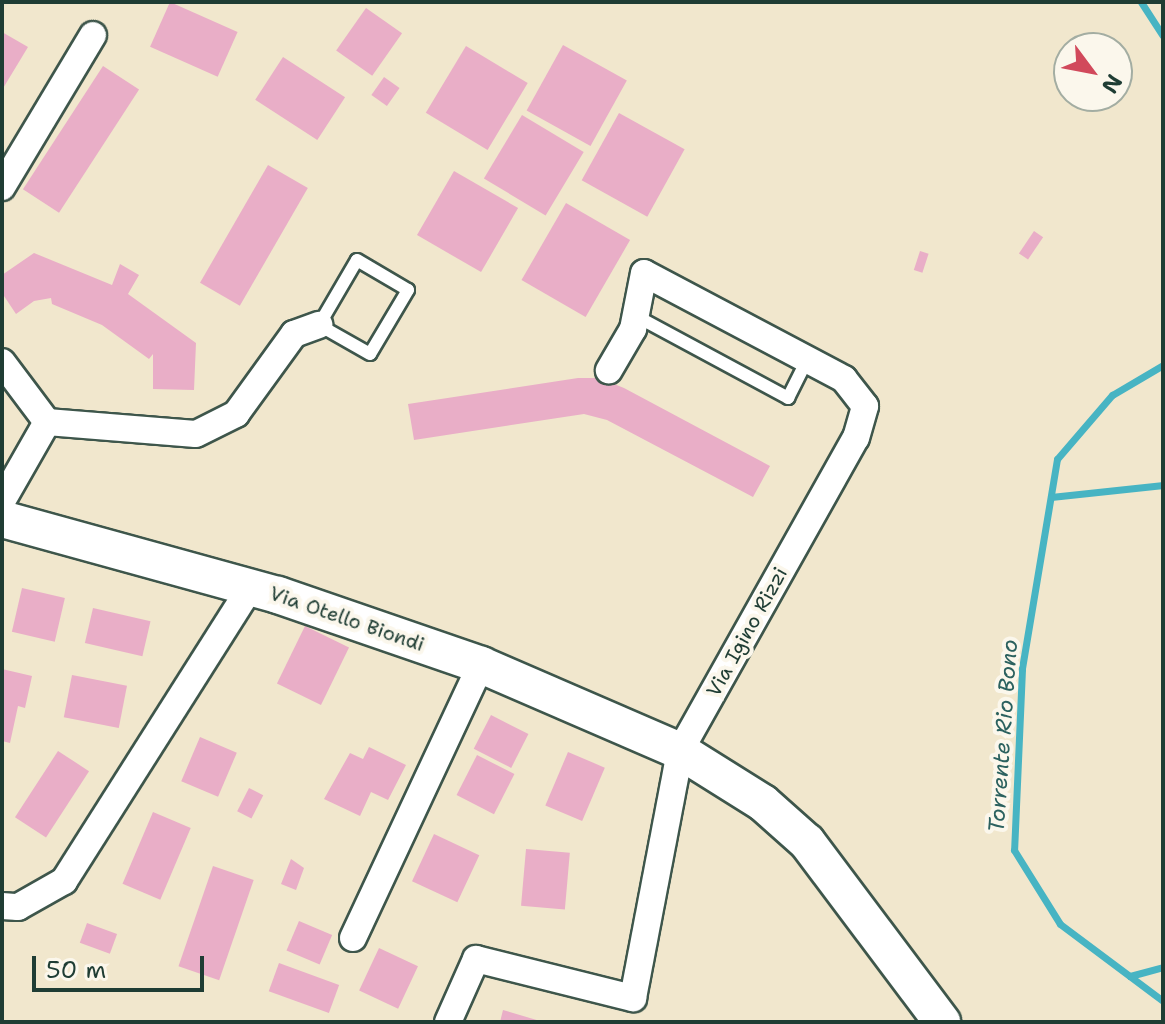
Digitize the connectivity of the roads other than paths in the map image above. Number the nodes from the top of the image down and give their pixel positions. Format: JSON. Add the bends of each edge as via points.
{"nodes":[{"id":1,"x":93,"y":35,"type":"dead end"},
{"id":2,"x":2,"y":187,"type":"edge"},
{"id":3,"x":636,"y":316,"type":"junction"},
{"id":4,"x":319,"y":325,"type":"junction"},
{"id":5,"x":807,"y":360,"type":"junction"},
{"id":6,"x":2,"y":362,"type":"edge"},
{"id":7,"x":609,"y":370,"type":"dead end"},
{"id":8,"x":47,"y":422,"type":"junction"},
{"id":9,"x":2,"y":501,"type":"edge"},
{"id":10,"x":2,"y":519,"type":"edge"},
{"id":11,"x":251,"y":586,"type":"junction"},
{"id":12,"x":481,"y":665,"type":"junction"},
{"id":13,"x":680,"y":751,"type":"junction"},
{"id":14,"x":2,"y":906,"type":"edge"},
{"id":15,"x":353,"y":938,"type":"dead end"},
{"id":16,"x":448,"y":1022,"type":"edge"},
{"id":17,"x":942,"y":1022,"type":"edge"}],
"edges":[{"from":1,"to":2,"type":"street"},
{"from":3,"to":5,"type":"lane","via":[[788,398]]},
{"from":3,"to":5,"type":"street","name":"Via Igino Rizzi","via":[[644,273]]},
{"from":3,"to":7,"type":"street","name":"Via Igino Rizzi"},
{"from":4,"to":4,"type":"lane","via":[[370,354],[408,290],[357,260]]},
{"from":4,"to":8,"type":"street","via":[[294,334],[236,414],[196,434]]},
{"from":5,"to":13,"type":"street","name":"Via Igino Rizzi","via":[[844,379],[865,406],[856,438]]},
{"from":6,"to":8,"type":"street"},
{"from":8,"to":9,"type":"street"},
{"from":10,"to":11,"type":"street","name":"Via Otello Biondi"},
{"from":11,"to":12,"type":"street","name":"Via Otello Biondi"},
{"from":11,"to":14,"type":"street","via":[[64,881],[18,907]]},
{"from":12,"to":13,"type":"street","name":"Via Otello Biondi"},
{"from":12,"to":15,"type":"street"},
{"from":13,"to":16,"type":"street","name":"Via Igino Rizzi","via":[[633,998],[476,959]]},
{"from":13,"to":17,"type":"street","name":"Via Otello Biondi","via":[[763,803],[807,842]]}]}
